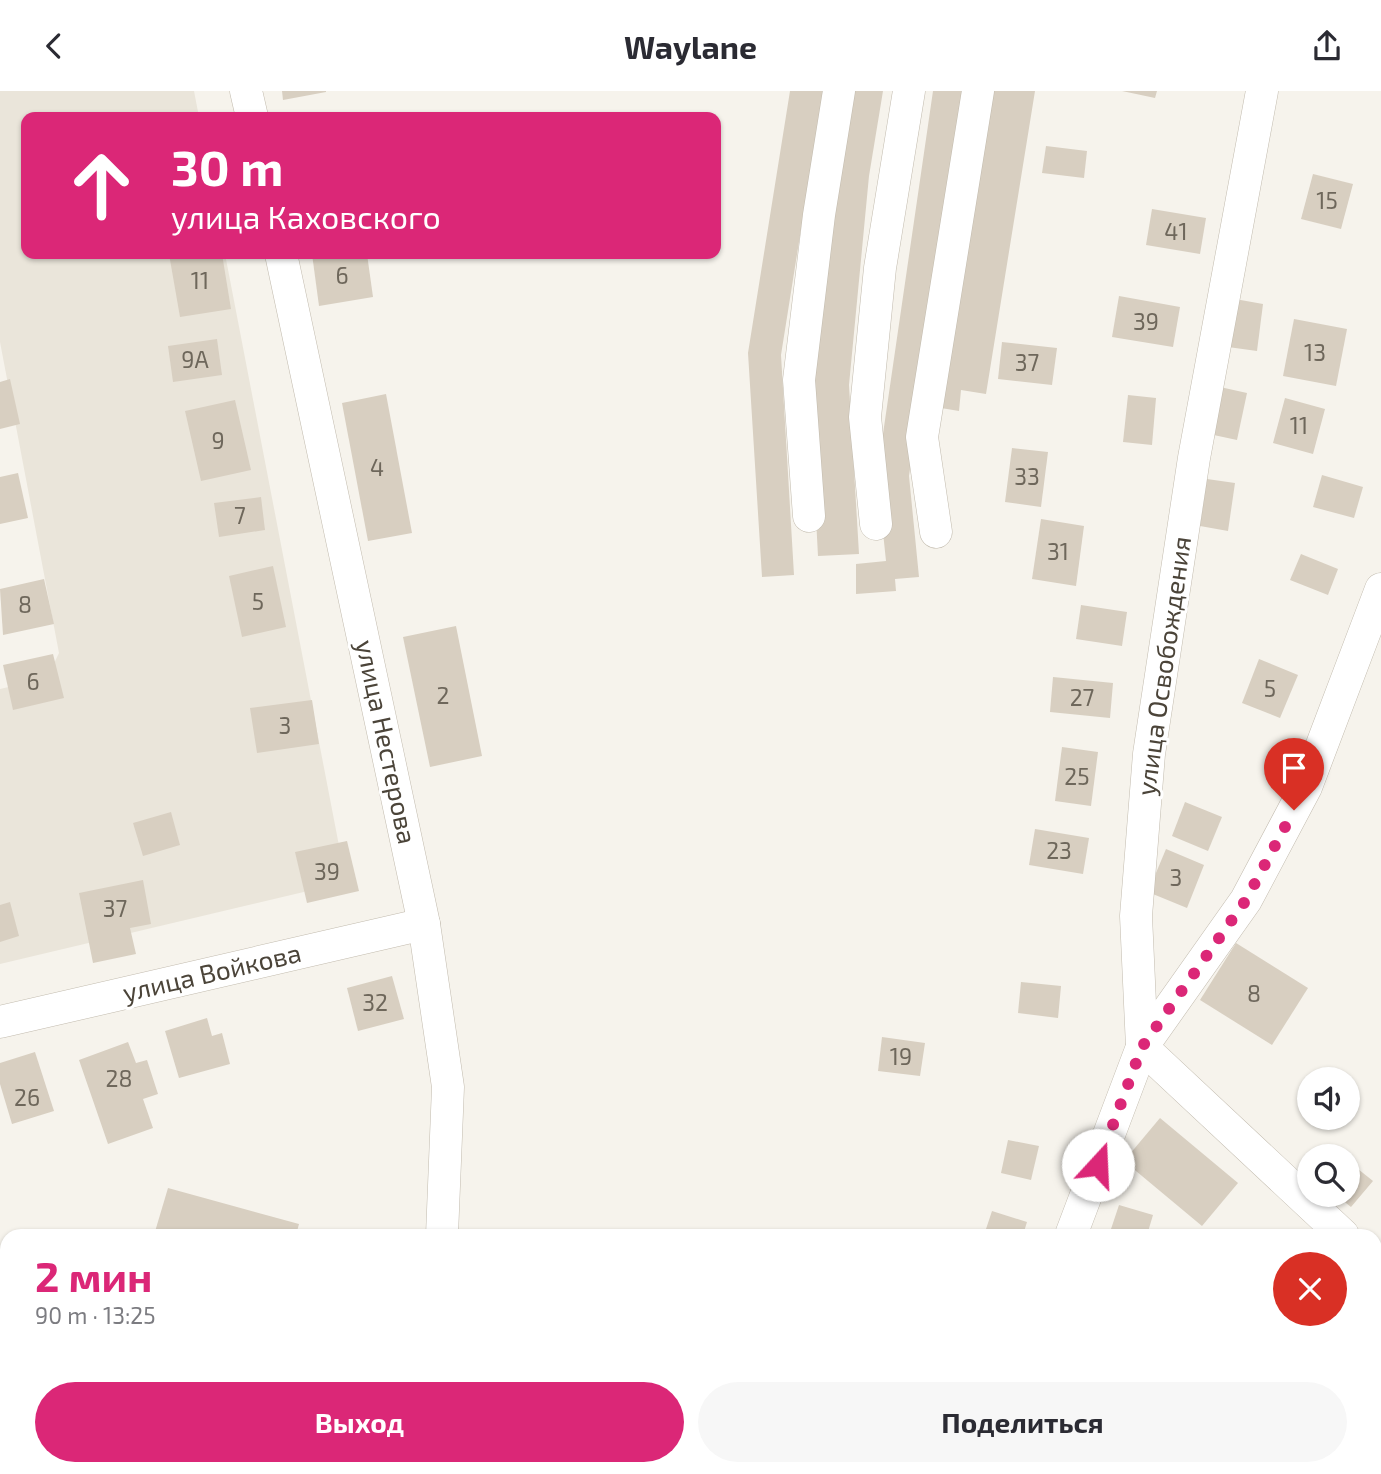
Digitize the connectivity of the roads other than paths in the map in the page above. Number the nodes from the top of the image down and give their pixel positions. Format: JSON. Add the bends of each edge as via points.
{"nodes":[{"id":1,"x":246,"y":91,"type":"edge"},
{"id":2,"x":839,"y":91,"type":"edge"},
{"id":3,"x":909,"y":91,"type":"edge"},
{"id":4,"x":978,"y":91,"type":"edge"},
{"id":5,"x":1262,"y":91,"type":"edge"},
{"id":6,"x":251,"y":112,"type":"edge"},
{"id":7,"x":282,"y":259,"type":"edge"},
{"id":8,"x":809,"y":516,"type":"dead end"},
{"id":9,"x":876,"y":524,"type":"dead end"},
{"id":10,"x":936,"y":532,"type":"dead end"},
{"id":11,"x":1381,"y":589,"type":"edge"},
{"id":12,"x":425,"y":924,"type":"junction"},
{"id":13,"x":0,"y":1022,"type":"edge"},
{"id":14,"x":1142,"y":1047,"type":"junction"},
{"id":15,"x":442,"y":1229,"type":"edge"},
{"id":16,"x":1073,"y":1229,"type":"edge"},
{"id":17,"x":1337,"y":1229,"type":"edge"}],
"edges":[{"from":1,"to":6,"type":"street"},
{"from":2,"to":8,"type":"street","via":[[799,380]]},
{"from":3,"to":9,"type":"street","via":[[880,268],[865,417]]},
{"from":4,"to":10,"type":"street","via":[[922,437]]},
{"from":5,"to":14,"type":"street","name":"улица Освобождения","via":[[1194,458],[1149,754],[1136,916]]},
{"from":7,"to":12,"type":"street","name":"улица Нестерова"},
{"from":11,"to":14,"type":"street","via":[[1306,787],[1246,900]]},
{"from":12,"to":13,"type":"street","name":"улица Войкова"},
{"from":12,"to":15,"type":"street","name":"улица Нестерова","via":[[448,1087]]},
{"from":14,"to":16,"type":"street","name":"улица Освобождения"},
{"from":14,"to":17,"type":"street"}]}
